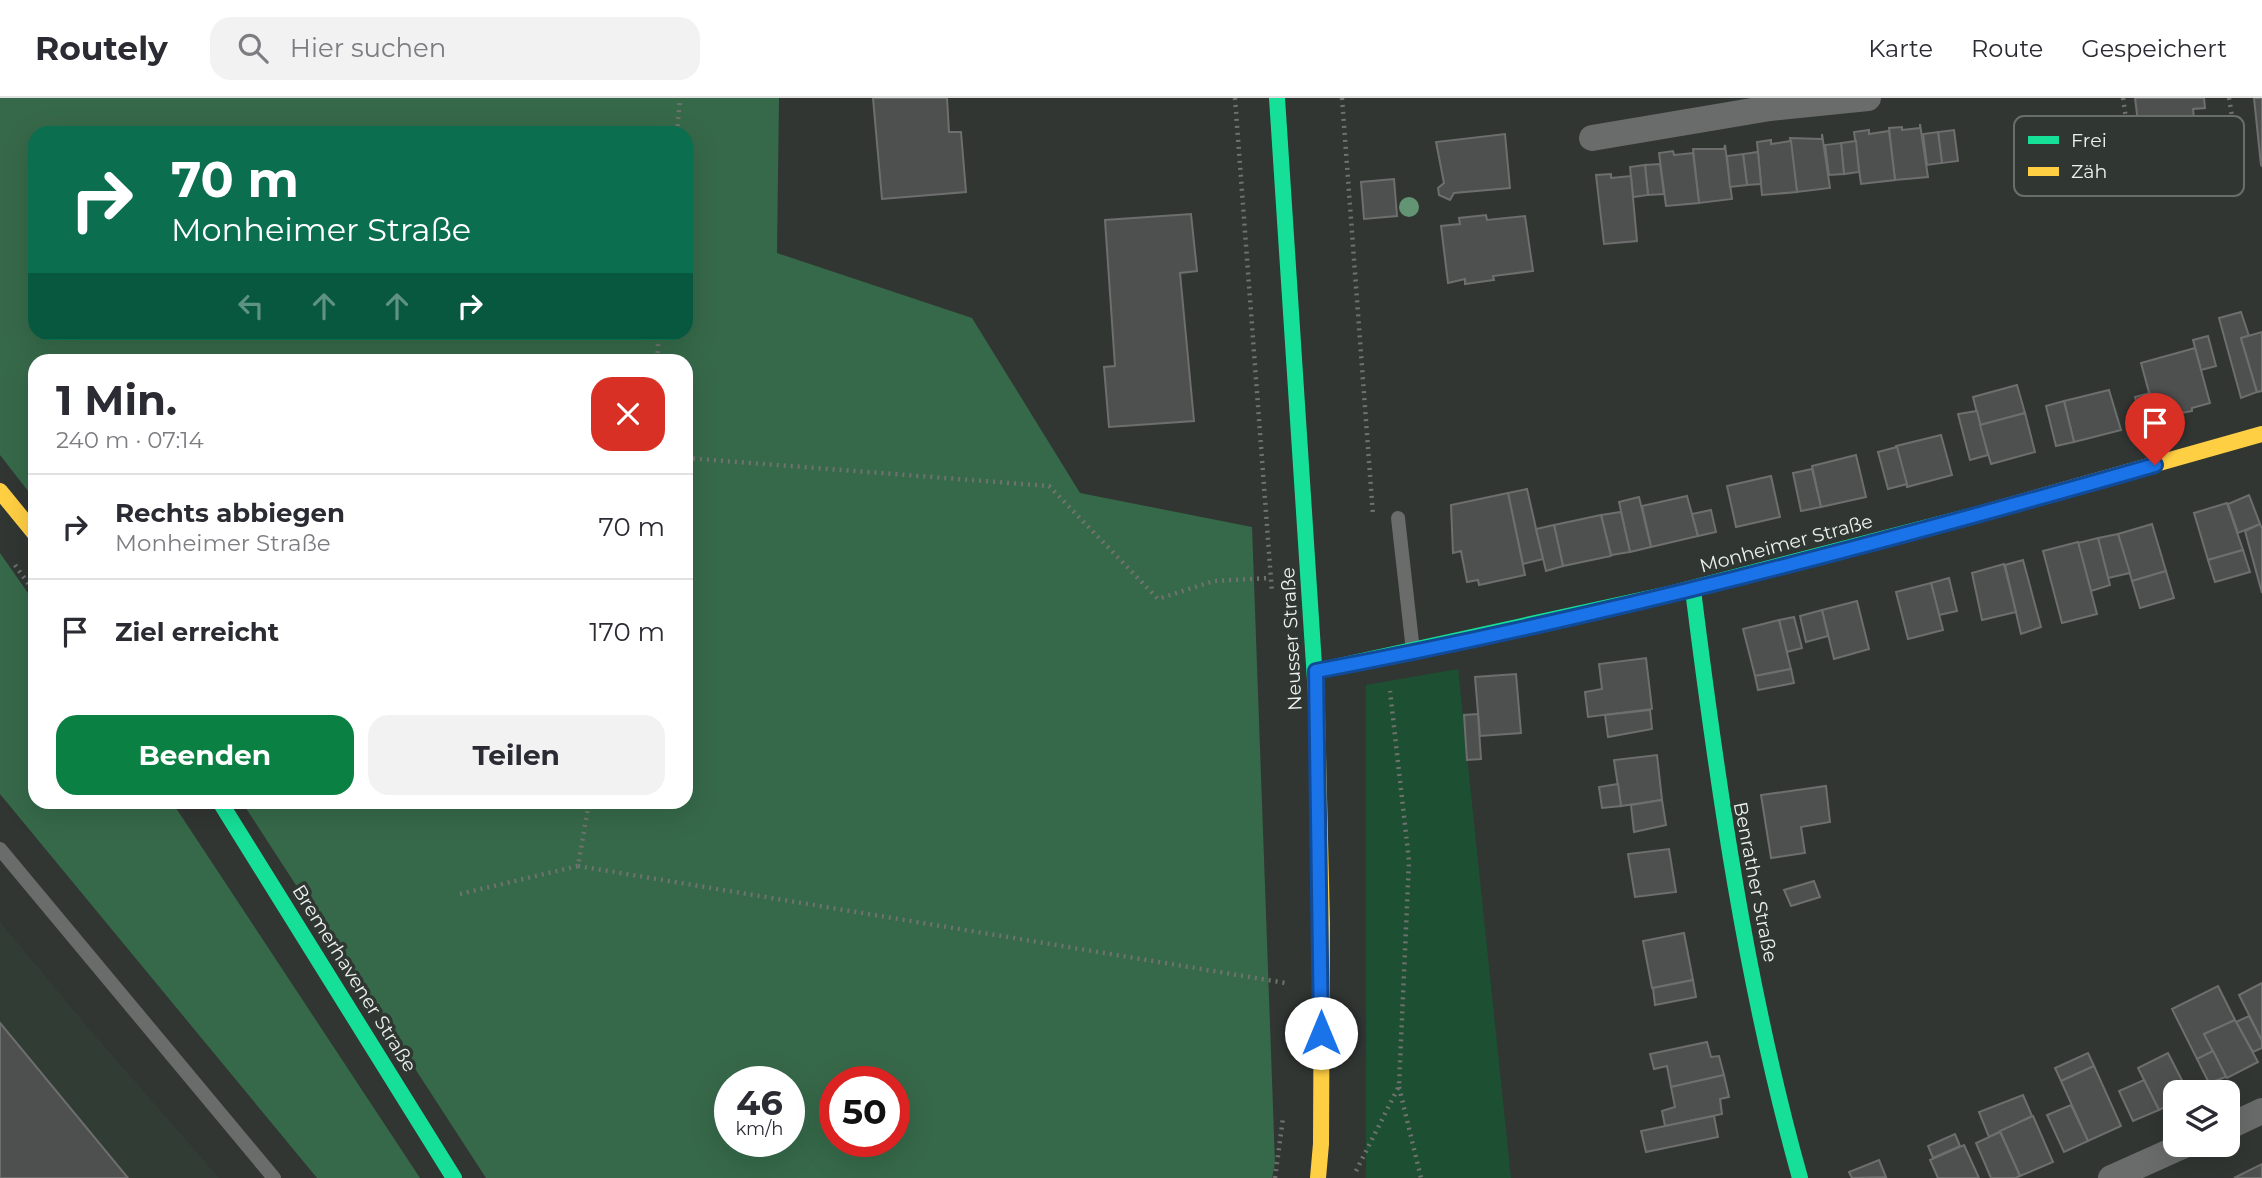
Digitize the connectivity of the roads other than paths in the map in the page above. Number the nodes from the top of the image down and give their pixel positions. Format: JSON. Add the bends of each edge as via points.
{"nodes":[{"id":1,"x":1277,"y":98,"type":"edge"},
{"id":2,"x":1868,"y":98,"type":"edge"},
{"id":3,"x":1592,"y":138,"type":"dead end"},
{"id":4,"x":2262,"y":434,"type":"edge"},
{"id":5,"x":0,"y":491,"type":"edge"},
{"id":6,"x":1398,"y":518,"type":"dead end"},
{"id":7,"x":28,"y":525,"type":"edge"},
{"id":8,"x":1692,"y":590,"type":"junction"},
{"id":9,"x":1413,"y":653,"type":"junction"},
{"id":10,"x":1316,"y":671,"type":"junction"},
{"id":11,"x":224,"y":809,"type":"edge"},
{"id":12,"x":0,"y":849,"type":"edge"},
{"id":13,"x":2262,"y":1111,"type":"edge"},
{"id":14,"x":2240,"y":1121,"type":"edge"},
{"id":15,"x":2163,"y":1155,"type":"edge"},
{"id":16,"x":274,"y":1178,"type":"edge"},
{"id":17,"x":454,"y":1178,"type":"edge"},
{"id":18,"x":1318,"y":1178,"type":"edge"},
{"id":19,"x":1800,"y":1178,"type":"edge"},
{"id":20,"x":2111,"y":1178,"type":"edge"}],
"edges":[{"from":1,"to":10,"type":"main road","name":"Neusser Straße"},
{"from":2,"to":3,"type":"street","via":[[1770,108]]},
{"from":4,"to":8,"type":"main road","name":"Monheimer Straße"},
{"from":5,"to":7,"type":"main road"},
{"from":6,"to":9,"type":"lane"},
{"from":8,"to":9,"type":"main road","name":"Monheimer Straße"},
{"from":8,"to":19,"type":"main road","name":"Benrather Straße","via":[[1723,831],[1782,1117]]},
{"from":9,"to":10,"type":"main road","name":"Monheimer Straße"},
{"from":10,"to":18,"type":"main road","name":"Neusser Straße","via":[[1322,923]]},
{"from":11,"to":17,"type":"main road","name":"Bremerhavener Straße"},
{"from":12,"to":16,"type":"lane"},
{"from":13,"to":14,"type":"street"},
{"from":15,"to":20,"type":"street"}]}
